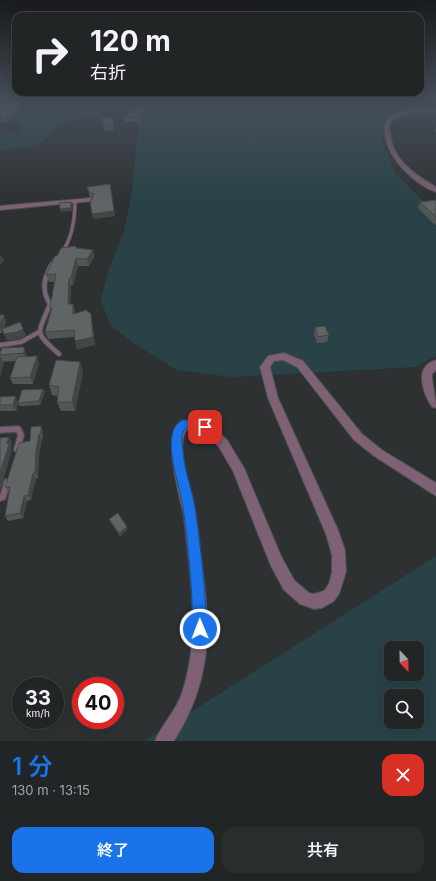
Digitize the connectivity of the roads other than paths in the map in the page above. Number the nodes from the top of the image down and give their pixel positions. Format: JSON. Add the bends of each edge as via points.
{"nodes":[{"id":1,"x":387,"y":135,"type":"edge"},
{"id":2,"x":436,"y":190,"type":"edge"},
{"id":3,"x":91,"y":200,"type":"edge"},
{"id":4,"x":75,"y":201,"type":"junction"},
{"id":5,"x":0,"y":208,"type":"edge"},
{"id":6,"x":39,"y":332,"type":"junction"},
{"id":7,"x":0,"y":345,"type":"edge"},
{"id":8,"x":59,"y":354,"type":"dead end"},
{"id":9,"x":436,"y":364,"type":"edge"},
{"id":10,"x":436,"y":404,"type":"edge"},
{"id":11,"x":0,"y":430,"type":"edge"},
{"id":12,"x":15,"y":456,"type":"edge"},
{"id":13,"x":9,"y":477,"type":"edge"},
{"id":14,"x":436,"y":490,"type":"edge"},
{"id":15,"x":0,"y":498,"type":"edge"},
{"id":16,"x":164,"y":741,"type":"edge"}],
"edges":[{"from":1,"to":2,"type":"street","via":[[397,159],[409,172]]},
{"from":3,"to":4,"type":"street"},
{"from":4,"to":5,"type":"street"},
{"from":4,"to":6,"type":"lane","via":[[76,209],[66,248],[52,263],[44,284],[44,293],[50,304]]},
{"from":6,"to":7,"type":"lane","via":[[32,338],[7,346]]},
{"from":6,"to":8,"type":"lane","via":[[41,338]]},
{"from":9,"to":10,"type":"street","via":[[427,373],[426,380]]},
{"from":11,"to":12,"type":"lane","via":[[18,430],[21,435]]},
{"from":13,"to":15,"type":"lane"},
{"from":14,"to":16,"type":"street","via":[[358,437],[300,364],[284,356],[271,358],[266,367],[273,398],[340,555],[337,585],[332,594],[326,600],[309,600],[298,596],[285,576],[246,484],[223,442],[197,424],[184,424],[179,429],[177,437],[177,452],[189,507],[198,584],[200,646],[190,693]]}]}
